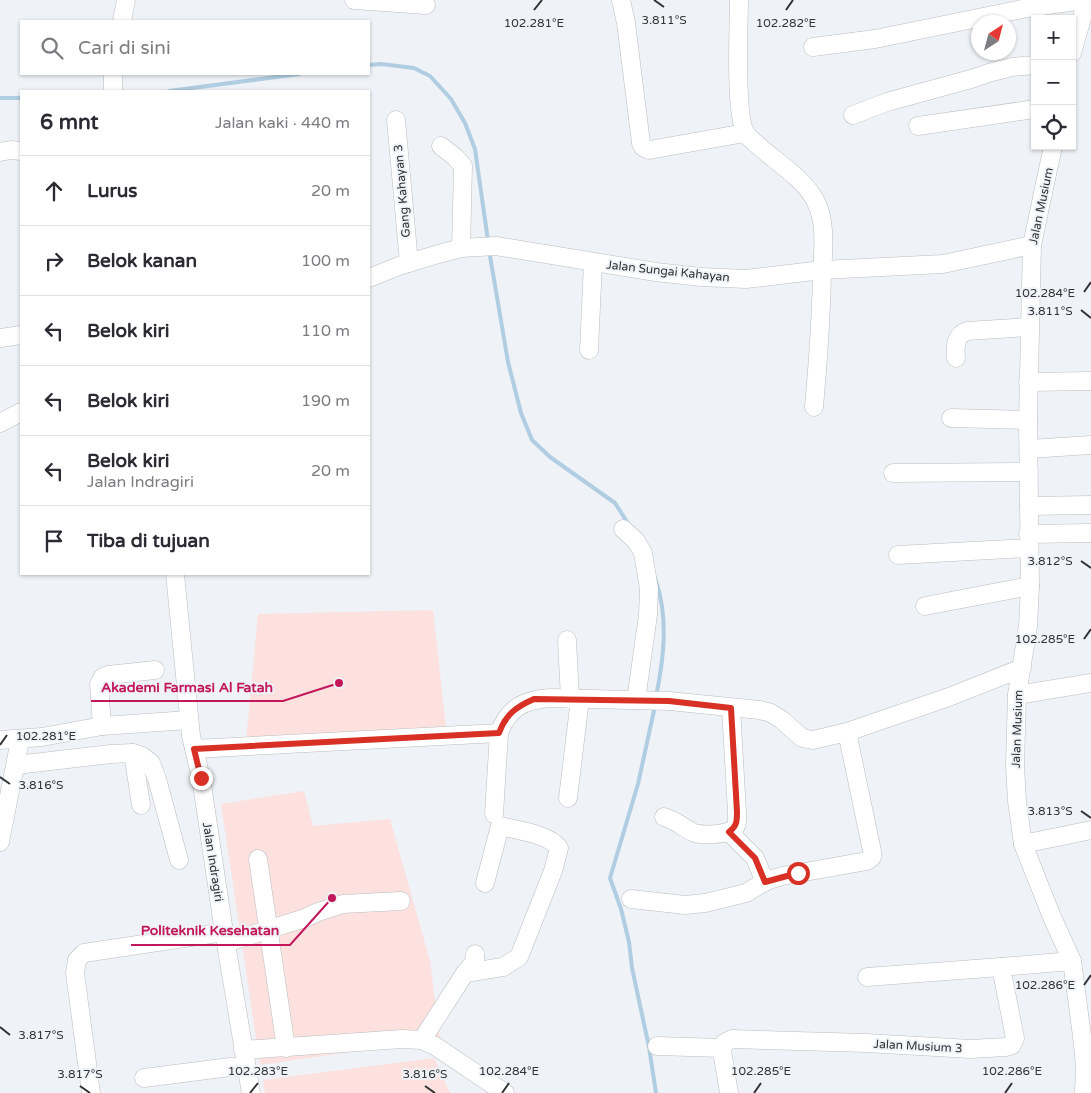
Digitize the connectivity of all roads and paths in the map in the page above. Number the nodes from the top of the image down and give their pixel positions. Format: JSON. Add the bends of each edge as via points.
{"nodes":[{"id":1,"x":126,"y":0,"type":"edge"},
{"id":2,"x":354,"y":0,"type":"edge"},
{"id":3,"x":621,"y":0,"type":"edge"},
{"id":4,"x":739,"y":0,"type":"edge"},
{"id":5,"x":1085,"y":0,"type":"edge"},
{"id":6,"x":426,"y":5,"type":"dead end"},
{"id":7,"x":122,"y":20,"type":"edge"},
{"id":8,"x":1076,"y":37,"type":"edge"},
{"id":9,"x":813,"y":47,"type":"dead end"},
{"id":10,"x":1031,"y":66,"type":"edge"},
{"id":11,"x":1031,"y":110,"type":"edge"},
{"id":12,"x":853,"y":115,"type":"dead end"},
{"id":13,"x":396,"y":120,"type":"dead end"},
{"id":14,"x":918,"y":126,"type":"dead end"},
{"id":15,"x":745,"y":133,"type":"junction"},
{"id":16,"x":441,"y":146,"type":"dead end"},
{"id":17,"x":1052,"y":150,"type":"edge"},
{"id":18,"x":20,"y":151,"type":"edge"},
{"id":19,"x":0,"y":152,"type":"edge"},
{"id":20,"x":1032,"y":245,"type":"junction"},
{"id":21,"x":469,"y":248,"type":"junction"},
{"id":22,"x":409,"y":263,"type":"junction"},
{"id":23,"x":593,"y":263,"type":"junction"},
{"id":24,"x":822,"y":270,"type":"junction"},
{"id":25,"x":370,"y":278,"type":"edge"},
{"id":26,"x":1029,"y":327,"type":"junction"},
{"id":27,"x":20,"y":335,"type":"edge"},
{"id":28,"x":0,"y":338,"type":"edge"},
{"id":29,"x":589,"y":350,"type":"dead end"},
{"id":30,"x":956,"y":358,"type":"dead end"},
{"id":31,"x":1091,"y":381,"type":"edge"},
{"id":32,"x":1028,"y":382,"type":"junction"},
{"id":33,"x":814,"y":406,"type":"dead end"},
{"id":34,"x":20,"y":413,"type":"edge"},
{"id":35,"x":950,"y":418,"type":"dead end"},
{"id":36,"x":1028,"y":420,"type":"junction"},
{"id":37,"x":0,"y":423,"type":"edge"},
{"id":38,"x":1091,"y":445,"type":"edge"},
{"id":39,"x":1029,"y":448,"type":"junction"},
{"id":40,"x":1029,"y":472,"type":"junction"},
{"id":41,"x":893,"y":473,"type":"dead end"},
{"id":42,"x":1091,"y":505,"type":"edge"},
{"id":43,"x":1029,"y":506,"type":"junction"},
{"id":44,"x":624,"y":529,"type":"dead end"},
{"id":45,"x":1091,"y":533,"type":"edge"},
{"id":46,"x":1028,"y":541,"type":"junction"},
{"id":47,"x":898,"y":555,"type":"dead end"},
{"id":48,"x":175,"y":575,"type":"edge"},
{"id":49,"x":1030,"y":586,"type":"junction"},
{"id":50,"x":924,"y":606,"type":"dead end"},
{"id":51,"x":568,"y":640,"type":"dead end"},
{"id":52,"x":1022,"y":668,"type":"junction"},
{"id":53,"x":155,"y":670,"type":"dead end"},
{"id":54,"x":1091,"y":683,"type":"edge"},
{"id":55,"x":1017,"y":695,"type":"junction"},
{"id":56,"x":575,"y":699,"type":"junction"},
{"id":57,"x":642,"y":700,"type":"junction"},
{"id":58,"x":731,"y":708,"type":"junction"},
{"id":59,"x":190,"y":720,"type":"junction"},
{"id":60,"x":102,"y":726,"type":"junction"},
{"id":61,"x":847,"y":732,"type":"junction"},
{"id":62,"x":499,"y":733,"type":"junction"},
{"id":63,"x":0,"y":740,"type":"edge"},
{"id":64,"x":20,"y":740,"type":"junction"},
{"id":65,"x":194,"y":749,"type":"junction"},
{"id":66,"x":133,"y":752,"type":"junction"},
{"id":67,"x":16,"y":765,"type":"junction"},
{"id":68,"x":568,"y":798,"type":"dead end"},
{"id":69,"x":141,"y":805,"type":"dead end"},
{"id":70,"x":494,"y":814,"type":"dead end"},
{"id":71,"x":664,"y":817,"type":"dead end"},
{"id":72,"x":1091,"y":830,"type":"edge"},
{"id":73,"x":729,"y":832,"type":"junction"},
{"id":74,"x":0,"y":842,"type":"edge"},
{"id":75,"x":1023,"y":844,"type":"junction"},
{"id":76,"x":258,"y":859,"type":"dead end"},
{"id":77,"x":179,"y":860,"type":"dead end"},
{"id":78,"x":765,"y":882,"type":"junction"},
{"id":79,"x":485,"y":883,"type":"dead end"},
{"id":80,"x":631,"y":899,"type":"dead end"},
{"id":81,"x":401,"y":901,"type":"dead end"},
{"id":82,"x":268,"y":930,"type":"junction"},
{"id":83,"x":225,"y":937,"type":"junction"},
{"id":84,"x":475,"y":954,"type":"dead end"},
{"id":85,"x":1072,"y":961,"type":"junction"},
{"id":86,"x":1001,"y":967,"type":"junction"},
{"id":87,"x":465,"y":973,"type":"junction"},
{"id":88,"x":867,"y":977,"type":"dead end"},
{"id":89,"x":422,"y":1040,"type":"junction"},
{"id":90,"x":657,"y":1046,"type":"dead end"},
{"id":91,"x":286,"y":1048,"type":"junction"},
{"id":92,"x":722,"y":1048,"type":"junction"},
{"id":93,"x":244,"y":1059,"type":"junction"},
{"id":94,"x":144,"y":1078,"type":"dead end"},
{"id":95,"x":91,"y":1093,"type":"edge"},
{"id":96,"x":251,"y":1093,"type":"edge"},
{"id":97,"x":505,"y":1093,"type":"edge"},
{"id":98,"x":729,"y":1093,"type":"edge"},
{"id":99,"x":1084,"y":1093,"type":"edge"}],
"edges":[{"from":1,"to":7,"type":"street"},
{"from":2,"to":6,"type":"street"},
{"from":3,"to":15,"type":"street","via":[[641,144],[649,150]]},
{"from":4,"to":15,"type":"street","via":[[740,107]]},
{"from":5,"to":8,"type":"street"},
{"from":5,"to":9,"type":"street","via":[[1027,8],[875,39]]},
{"from":10,"to":12,"type":"street","via":[[992,72]]},
{"from":11,"to":14,"type":"street"},
{"from":13,"to":22,"type":"street","name":"Gang Kahayan 3"},
{"from":15,"to":24,"type":"street","via":[[816,200],[823,231]]},
{"from":16,"to":21,"type":"street","via":[[463,166]]},
{"from":17,"to":20,"type":"street","name":"Jalan Musium"},
{"from":18,"to":19,"type":"street"},
{"from":20,"to":24,"type":"street","name":"Jalan Sungai Kahayan","via":[[943,264]]},
{"from":20,"to":26,"type":"street","name":"Jalan Musium"},
{"from":21,"to":22,"type":"street","name":"Jalan Sungai Kahayan"},
{"from":21,"to":23,"type":"street","name":"Jalan Sungai Kahayan","via":[[496,246]]},
{"from":22,"to":25,"type":"street","name":"Jalan Sungai Kahayan"},
{"from":23,"to":24,"type":"street","name":"Jalan Sungai Kahayan","via":[[701,277],[746,279]]},
{"from":23,"to":29,"type":"street"},
{"from":24,"to":33,"type":"street"},
{"from":26,"to":30,"type":"street","via":[[961,333]]},
{"from":26,"to":32,"type":"street","name":"Jalan Musium"},
{"from":27,"to":28,"type":"street"},
{"from":31,"to":32,"type":"street"},
{"from":32,"to":36,"type":"street","name":"Jalan Musium"},
{"from":34,"to":37,"type":"street"},
{"from":35,"to":36,"type":"street"},
{"from":36,"to":39,"type":"street","name":"Jalan Musium"},
{"from":38,"to":39,"type":"street"},
{"from":39,"to":40,"type":"street","name":"Jalan Musium"},
{"from":40,"to":41,"type":"street"},
{"from":40,"to":43,"type":"street","name":"Jalan Musium"},
{"from":42,"to":43,"type":"street"},
{"from":43,"to":46,"type":"street","name":"Jalan Musium"},
{"from":44,"to":57,"type":"street","via":[[643,553],[649,589]]},
{"from":45,"to":46,"type":"street"},
{"from":46,"to":47,"type":"street"},
{"from":46,"to":49,"type":"street","name":"Jalan Musium"},
{"from":48,"to":59,"type":"street","name":"Jalan Indragiri"},
{"from":49,"to":50,"type":"street"},
{"from":49,"to":52,"type":"street","name":"Jalan Musium"},
{"from":51,"to":56,"type":"street"},
{"from":52,"to":55,"type":"street","name":"Jalan Musium"},
{"from":52,"to":61,"type":"street"},
{"from":53,"to":60,"type":"street","via":[[103,677],[98,684]]},
{"from":54,"to":55,"type":"street"},
{"from":55,"to":75,"type":"street","name":"Jalan Musium","via":[[1015,766]]},
{"from":56,"to":57,"type":"street"},
{"from":56,"to":62,"type":"street","via":[[534,699],[516,707]]},
{"from":56,"to":68,"type":"street"},
{"from":57,"to":58,"type":"street"},
{"from":58,"to":61,"type":"street","via":[[771,713],[802,738],[813,740]]},
{"from":58,"to":73,"type":"street","via":[[737,822]]},
{"from":59,"to":60,"type":"street"},
{"from":59,"to":65,"type":"street","name":"Jalan Indragiri"},
{"from":60,"to":64,"type":"street"},
{"from":61,"to":78,"type":"street","via":[[872,857],[867,861]]},
{"from":62,"to":65,"type":"street"},
{"from":62,"to":70,"type":"street"},
{"from":63,"to":64,"type":"street"},
{"from":64,"to":67,"type":"street"},
{"from":65,"to":83,"type":"street","name":"Jalan Indragiri"},
{"from":66,"to":67,"type":"street"},
{"from":66,"to":69,"type":"street"},
{"from":66,"to":77,"type":"street","via":[[151,763]]},
{"from":67,"to":74,"type":"street"},
{"from":71,"to":73,"type":"street","via":[[698,834]]},
{"from":72,"to":75,"type":"street"},
{"from":73,"to":78,"type":"street","via":[[755,858]]},
{"from":75,"to":85,"type":"street","name":"Jalan Musium"},
{"from":76,"to":82,"type":"street"},
{"from":78,"to":80,"type":"street","via":[[746,893],[705,903],[684,905]]},
{"from":79,"to":87,"type":"street","via":[[500,826],[544,837],[559,848],[520,957],[503,967]]},
{"from":81,"to":82,"type":"street","via":[[343,904]]},
{"from":82,"to":83,"type":"street"},
{"from":82,"to":91,"type":"street"},
{"from":83,"to":93,"type":"street","name":"Jalan Indragiri"},
{"from":83,"to":95,"type":"street","via":[[84,953],[76,960]]},
{"from":84,"to":87,"type":"street","via":[[475,961]]},
{"from":85,"to":86,"type":"street"},
{"from":85,"to":99,"type":"street","name":"Jalan Musium","via":[[1085,1066]]},
{"from":86,"to":88,"type":"street"},
{"from":86,"to":92,"type":"street","name":"Jalan Musium 3","via":[[1015,1038],[1014,1044],[1005,1047],[971,1049],[732,1039],[727,1040]]},
{"from":87,"to":89,"type":"street"},
{"from":89,"to":91,"type":"street"},
{"from":89,"to":97,"type":"street"},
{"from":90,"to":92,"type":"street"},
{"from":91,"to":93,"type":"street"},
{"from":92,"to":98,"type":"street"},
{"from":93,"to":94,"type":"street","via":[[230,1067]]},
{"from":93,"to":96,"type":"street","name":"Jalan Indragiri"}]}
